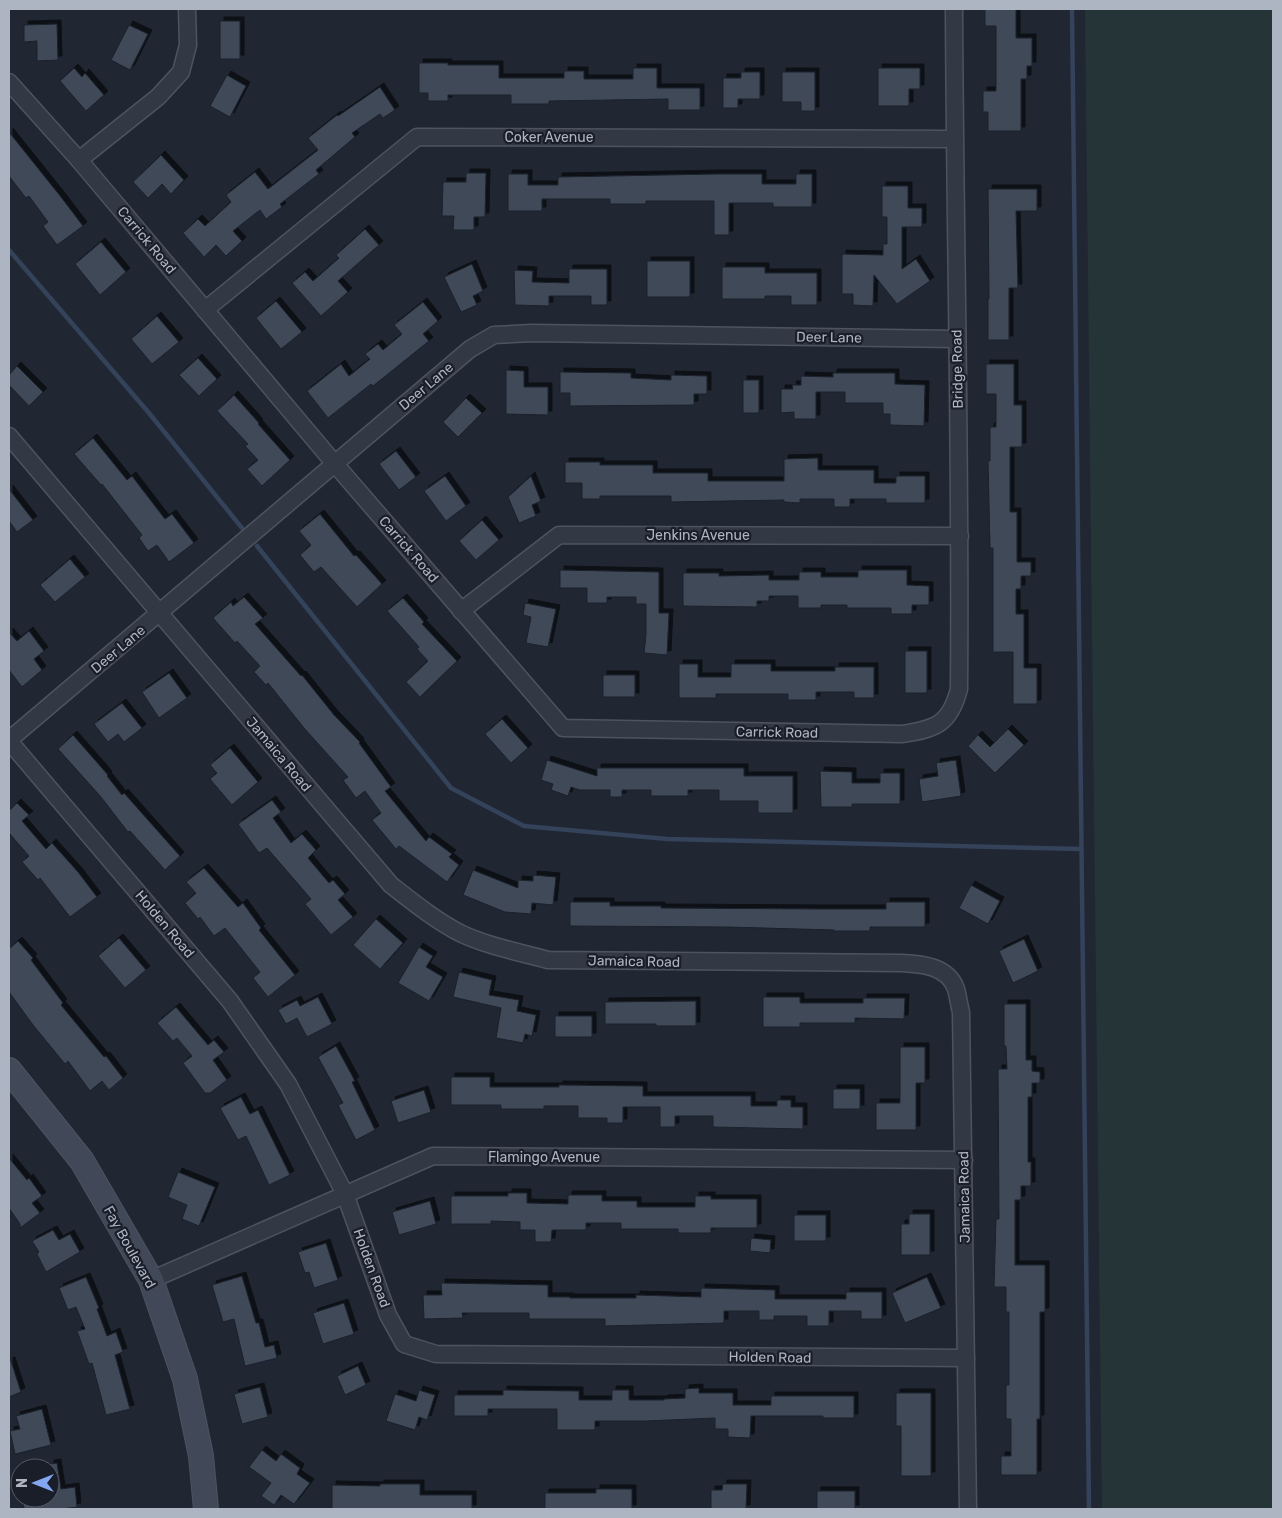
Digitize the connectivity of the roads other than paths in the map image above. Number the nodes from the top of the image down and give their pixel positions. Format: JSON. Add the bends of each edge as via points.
{"nodes":[{"id":1,"x":187,"y":9,"type":"edge"},
{"id":2,"x":954,"y":9,"type":"edge"},
{"id":3,"x":9,"y":82,"type":"edge"},
{"id":4,"x":954,"y":139,"type":"junction"},
{"id":5,"x":79,"y":160,"type":"junction"},
{"id":6,"x":205,"y":310,"type":"junction"},
{"id":7,"x":956,"y":339,"type":"junction"},
{"id":8,"x":9,"y":436,"type":"edge"},
{"id":9,"x":335,"y":464,"type":"junction"},
{"id":10,"x":960,"y":536,"type":"junction"},
{"id":11,"x":461,"y":610,"type":"junction"},
{"id":12,"x":159,"y":614,"type":"junction"},
{"id":13,"x":940,"y":724,"type":"joint"},
{"id":14,"x":9,"y":741,"type":"edge"},
{"id":15,"x":9,"y":1070,"type":"edge"},
{"id":16,"x":964,"y":1160,"type":"junction"},
{"id":17,"x":345,"y":1194,"type":"junction"},
{"id":18,"x":151,"y":1280,"type":"junction"},
{"id":19,"x":966,"y":1358,"type":"junction"},
{"id":20,"x":206,"y":1509,"type":"edge"},
{"id":21,"x":968,"y":1509,"type":"edge"}],
"edges":[{"from":1,"to":5,"type":"street","via":[[188,45],[181,72],[158,97]]},
{"from":2,"to":4,"type":"street","name":"Bridge Road"},
{"from":3,"to":5,"type":"street","name":"Carrick Road"},
{"from":4,"to":6,"type":"street","name":"Coker Avenue","via":[[417,137]]},
{"from":4,"to":7,"type":"street","name":"Bridge Road"},
{"from":5,"to":6,"type":"street","name":"Carrick Road"},
{"from":6,"to":9,"type":"street","name":"Carrick Road"},
{"from":7,"to":9,"type":"street","name":"Deer Lane","via":[[494,335],[470,349]]},
{"from":7,"to":10,"type":"street","name":"Bridge Road"},
{"from":8,"to":12,"type":"street","name":"Jamaica Road"},
{"from":9,"to":11,"type":"street","name":"Carrick Road"},
{"from":9,"to":12,"type":"street","name":"Deer Lane"},
{"from":10,"to":11,"type":"street","name":"Jenkins Avenue","via":[[559,535]]},
{"from":10,"to":13,"type":"street","name":"Bridge Road","via":[[959,689],[954,708]]},
{"from":11,"to":13,"type":"street","name":"Carrick Road","via":[[563,728],[902,734],[921,732]]},
{"from":12,"to":14,"type":"street","name":"Deer Lane"},
{"from":12,"to":16,"type":"street","name":"Jamaica Road","via":[[391,885],[420,908],[461,933],[548,960],[902,963],[927,965],[946,974],[955,987],[961,1012]]},
{"from":14,"to":17,"type":"street","name":"Holden Road","via":[[230,1001],[288,1084]]},
{"from":15,"to":18,"type":"street","name":"Fay Boulevard","via":[[82,1160]]},
{"from":16,"to":17,"type":"street","name":"Flamingo Avenue","via":[[433,1156]]},
{"from":16,"to":19,"type":"street","name":"Jamaica Road"},
{"from":17,"to":18,"type":"street","name":"Flamingo Avenue"},
{"from":17,"to":19,"type":"street","name":"Holden Road","via":[[388,1315],[404,1344],[436,1354]]},
{"from":18,"to":20,"type":"street","name":"Fay Boulevard","via":[[185,1379],[201,1456]]},
{"from":19,"to":21,"type":"street","name":"Jamaica Road"}]}
